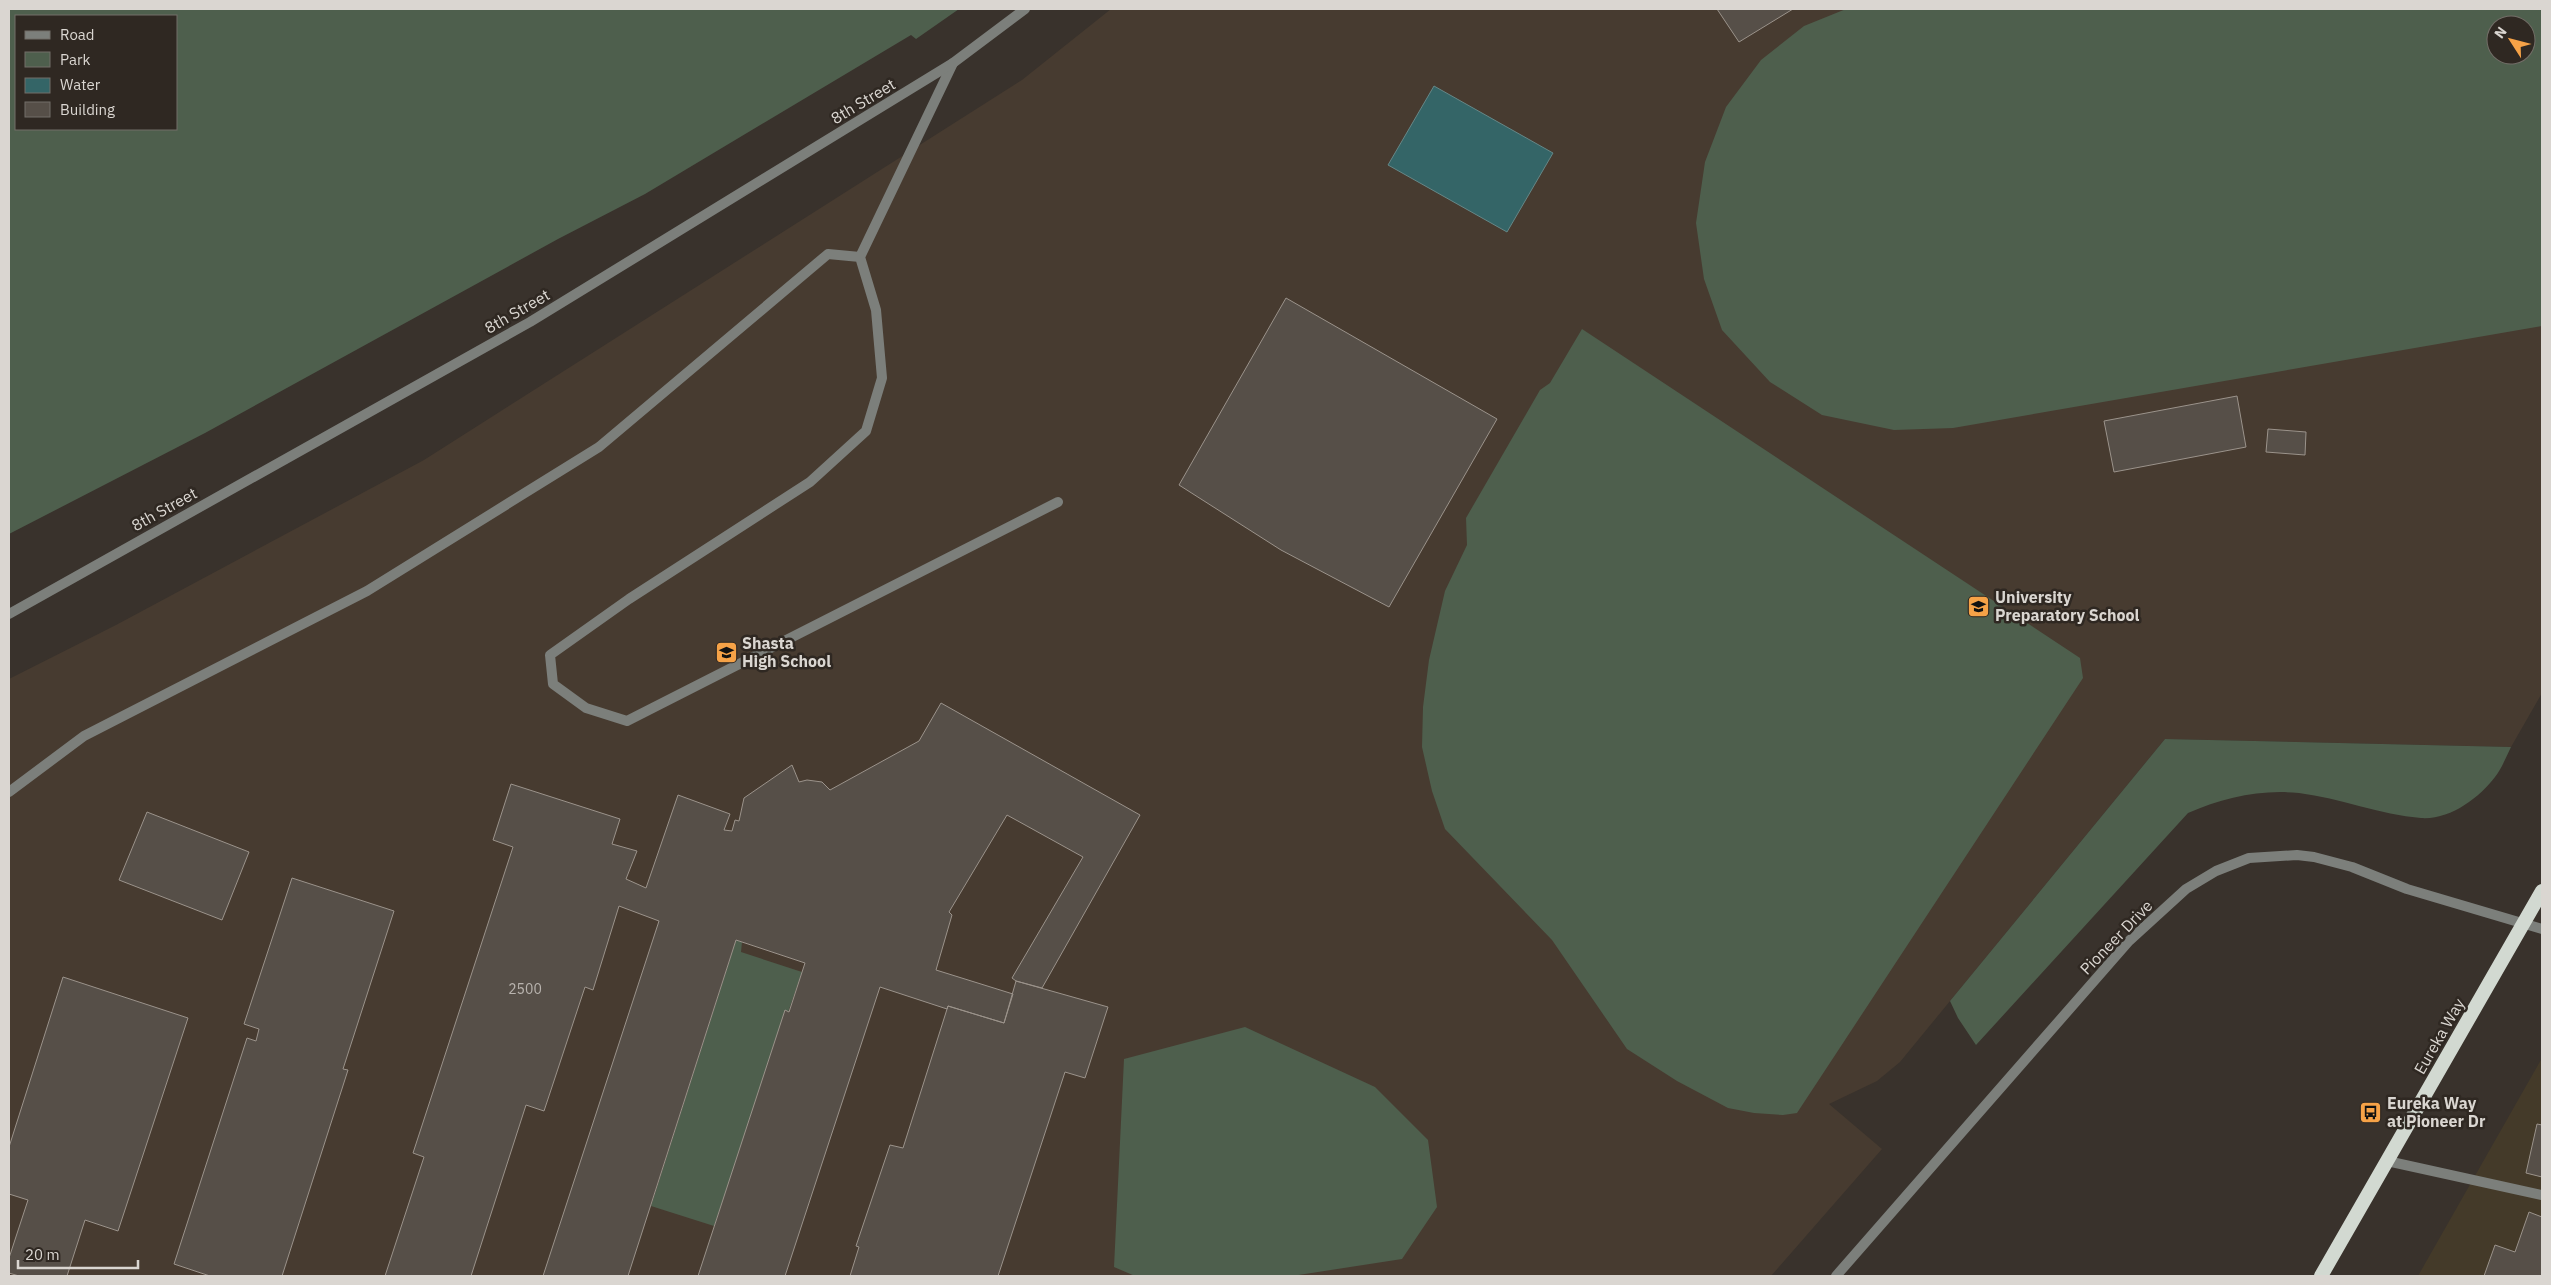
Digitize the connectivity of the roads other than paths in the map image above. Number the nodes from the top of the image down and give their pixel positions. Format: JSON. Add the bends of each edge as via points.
{"nodes":[{"id":1,"x":1025,"y":9,"type":"edge"},
{"id":2,"x":953,"y":63,"type":"junction"},
{"id":3,"x":860,"y":257,"type":"junction"},
{"id":4,"x":1058,"y":502,"type":"dead end"},
{"id":5,"x":9,"y":614,"type":"edge"},
{"id":6,"x":9,"y":792,"type":"edge"},
{"id":7,"x":2542,"y":891,"type":"edge"},
{"id":8,"x":2524,"y":923,"type":"junction"},
{"id":9,"x":2542,"y":929,"type":"edge"},
{"id":10,"x":2387,"y":1161,"type":"junction"},
{"id":11,"x":2542,"y":1195,"type":"edge"},
{"id":12,"x":1836,"y":1276,"type":"edge"},
{"id":13,"x":2321,"y":1276,"type":"edge"}],
"edges":[{"from":1,"to":2,"type":"street","name":"8th Street"},
{"from":2,"to":3,"type":"street"},
{"from":2,"to":5,"type":"street","name":"8th Street","via":[[530,322]]},
{"from":3,"to":4,"type":"street","via":[[876,310],[882,378],[866,431],[810,482],[550,655],[553,684],[586,708],[628,721]]},
{"from":3,"to":6,"type":"street","via":[[828,254],[591,452],[367,591],[84,736]]},
{"from":7,"to":8,"type":"highway","name":"Eureka Way"},
{"from":8,"to":9,"type":"street","name":"Pioneer Drive"},
{"from":8,"to":10,"type":"highway","name":"Eureka Way"},
{"from":8,"to":12,"type":"street","name":"Pioneer Drive","via":[[2407,889],[2352,867],[2297,854],[2249,858],[2201,879],[2156,914],[2129,942]]},
{"from":10,"to":11,"type":"street"},
{"from":10,"to":13,"type":"highway","name":"Eureka Way"}]}
